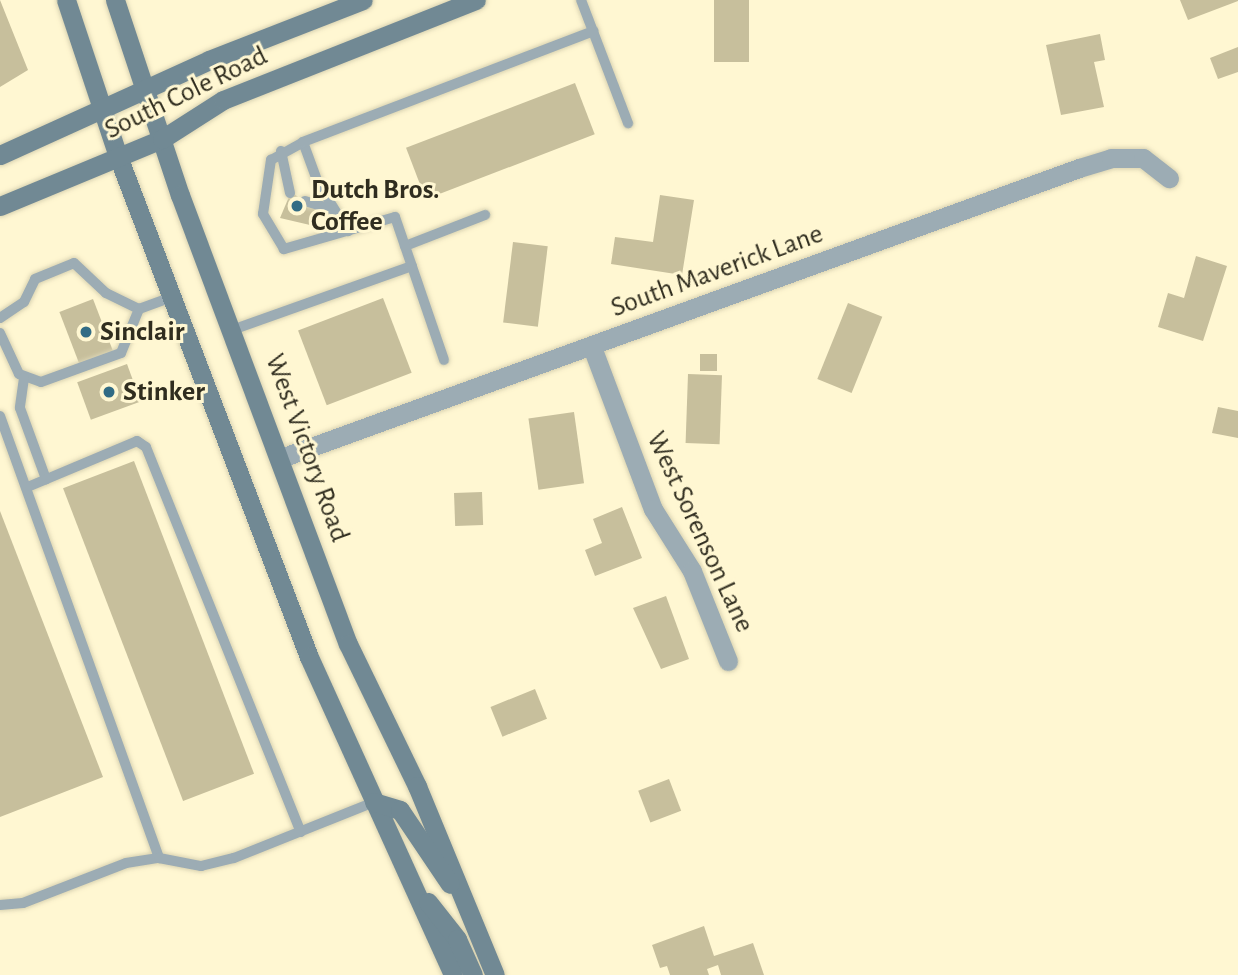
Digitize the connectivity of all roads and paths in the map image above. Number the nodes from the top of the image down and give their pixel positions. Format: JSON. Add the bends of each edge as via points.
{"nodes":[{"id":1,"x":66,"y":0,"type":"edge"},
{"id":2,"x":115,"y":0,"type":"edge"},
{"id":3,"x":363,"y":0,"type":"edge"},
{"id":4,"x":476,"y":0,"type":"edge"},
{"id":5,"x":580,"y":0,"type":"edge"},
{"id":6,"x":593,"y":31,"type":"junction"},
{"id":7,"x":146,"y":90,"type":"junction"},
{"id":8,"x":103,"y":111,"type":"junction"},
{"id":9,"x":628,"y":123,"type":"dead end"},
{"id":10,"x":162,"y":139,"type":"junction"},
{"id":11,"x":303,"y":142,"type":"junction"},
{"id":12,"x":281,"y":151,"type":"junction"},
{"id":13,"x":0,"y":155,"type":"edge"},
{"id":14,"x":119,"y":159,"type":"junction"},
{"id":15,"x":1169,"y":178,"type":"dead end"},
{"id":16,"x":290,"y":193,"type":"dead end"},
{"id":17,"x":305,"y":201,"type":"dead end"},
{"id":18,"x":0,"y":206,"type":"edge"},
{"id":19,"x":334,"y":210,"type":"junction"},
{"id":20,"x":485,"y":215,"type":"dead end"},
{"id":21,"x":348,"y":231,"type":"junction"},
{"id":22,"x":405,"y":246,"type":"junction"},
{"id":23,"x":412,"y":266,"type":"junction"},
{"id":24,"x":172,"y":297,"type":"junction"},
{"id":25,"x":139,"y":309,"type":"junction"},
{"id":26,"x":0,"y":318,"type":"edge"},
{"id":27,"x":232,"y":330,"type":"junction"},
{"id":28,"x":0,"y":333,"type":"edge"},
{"id":29,"x":592,"y":347,"type":"junction"},
{"id":30,"x":444,"y":360,"type":"dead end"},
{"id":31,"x":24,"y":378,"type":"junction"},
{"id":32,"x":0,"y":416,"type":"edge"},
{"id":33,"x":281,"y":458,"type":"junction"},
{"id":34,"x":46,"y":479,"type":"junction"},
{"id":35,"x":30,"y":486,"type":"junction"},
{"id":36,"x":729,"y":661,"type":"dead end"},
{"id":37,"x":374,"y":802,"type":"junction"},
{"id":38,"x":300,"y":832,"type":"junction"},
{"id":39,"x":159,"y":858,"type":"junction"},
{"id":40,"x":413,"y":886,"type":"junction"},
{"id":41,"x":0,"y":905,"type":"edge"},
{"id":42,"x":467,"y":907,"type":"junction"},
{"id":43,"x":453,"y":975,"type":"edge"},
{"id":44,"x":473,"y":975,"type":"edge"},
{"id":45,"x":495,"y":975,"type":"edge"}],
"edges":[{"from":1,"to":8,"type":"main road"},
{"from":2,"to":7,"type":"main road","name":"West Victory Road"},
{"from":3,"to":7,"type":"main road","name":"South Cole Road"},
{"from":4,"to":10,"type":"main road","name":"South Cole Road","via":[[223,100]]},
{"from":5,"to":6,"type":"lane"},
{"from":6,"to":9,"type":"lane"},
{"from":6,"to":11,"type":"lane"},
{"from":7,"to":8,"type":"main road","name":"South Cole Road"},
{"from":7,"to":10,"type":"main road","name":"West Victory Road"},
{"from":8,"to":13,"type":"main road","name":"South Cole Road"},
{"from":8,"to":14,"type":"main road"},
{"from":10,"to":14,"type":"main road","name":"South Cole Road"},
{"from":10,"to":27,"type":"main road","name":"West Victory Road"},
{"from":11,"to":12,"type":"lane"},
{"from":11,"to":19,"type":"lane"},
{"from":12,"to":16,"type":"lane"},
{"from":12,"to":21,"type":"lane","via":[[263,188],[267,226],[285,249]]},
{"from":14,"to":18,"type":"main road","name":"South Cole Road"},
{"from":14,"to":24,"type":"main road"},
{"from":15,"to":29,"type":"street","name":"South Maverick Lane","via":[[1143,158],[1111,158]]},
{"from":17,"to":19,"type":"lane"},
{"from":19,"to":21,"type":"lane"},
{"from":20,"to":22,"type":"lane"},
{"from":21,"to":22,"type":"lane","via":[[390,214]]},
{"from":22,"to":23,"type":"lane"},
{"from":23,"to":27,"type":"lane"},
{"from":23,"to":30,"type":"lane"},
{"from":24,"to":25,"type":"lane"},
{"from":24,"to":37,"type":"main road","via":[[309,657]]},
{"from":25,"to":26,"type":"lane","via":[[106,293],[74,263],[35,279],[24,302]]},
{"from":25,"to":31,"type":"lane","via":[[121,353],[41,382]]},
{"from":27,"to":33,"type":"main road","name":"West Victory Road"},
{"from":28,"to":31,"type":"lane"},
{"from":29,"to":33,"type":"street","name":"South Maverick Lane"},
{"from":29,"to":36,"type":"street","name":"West Sorenson Lane","via":[[653,509],[692,570]]},
{"from":31,"to":34,"type":"lane","via":[[20,408]]},
{"from":32,"to":35,"type":"lane"},
{"from":33,"to":42,"type":"main road","name":"West Victory Road","via":[[348,644]]},
{"from":34,"to":35,"type":"lane"},
{"from":34,"to":38,"type":"lane","via":[[137,441],[146,447]]},
{"from":35,"to":39,"type":"lane"},
{"from":37,"to":38,"type":"lane"},
{"from":37,"to":40,"type":"main road"},
{"from":37,"to":42,"type":"main road","name":"West Victory Road","via":[[400,810]]},
{"from":38,"to":39,"type":"lane","via":[[201,866]]},
{"from":39,"to":41,"type":"lane"},
{"from":40,"to":43,"type":"main road"},
{"from":40,"to":44,"type":"main road","via":[[457,939]]},
{"from":42,"to":45,"type":"main road","name":"West Victory Road"}]}
